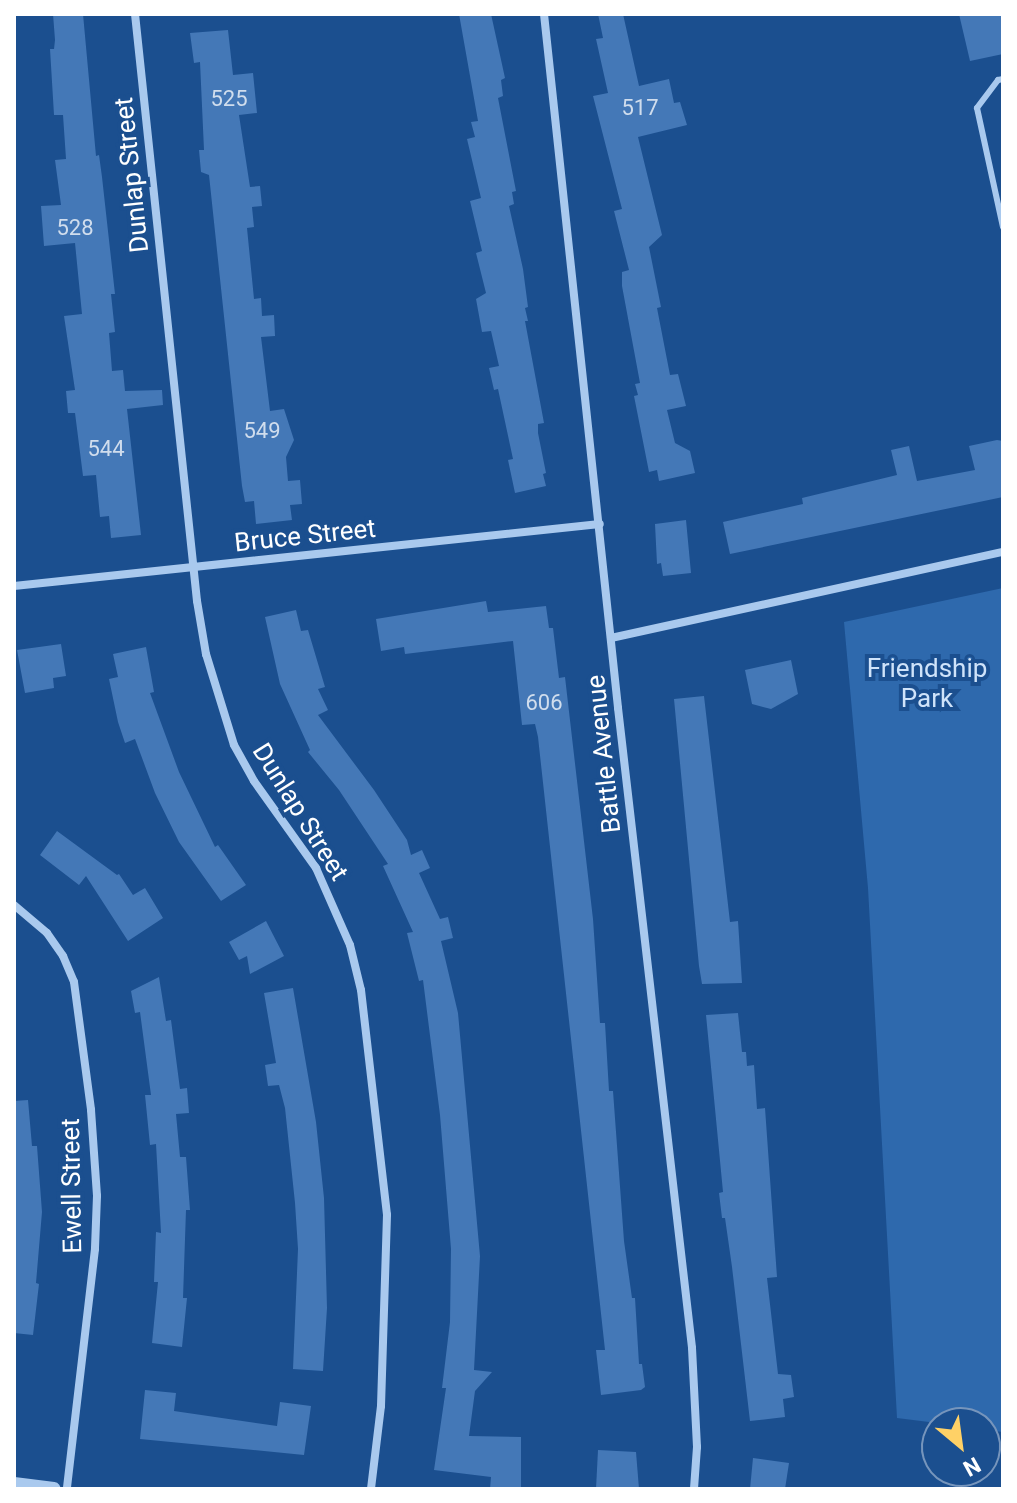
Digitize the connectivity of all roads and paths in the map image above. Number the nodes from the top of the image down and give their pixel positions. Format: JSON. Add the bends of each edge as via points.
{"nodes":[{"id":1,"x":135,"y":14,"type":"edge"},
{"id":2,"x":544,"y":14,"type":"edge"},
{"id":3,"x":1003,"y":79,"type":"edge"},
{"id":4,"x":1003,"y":227,"type":"edge"},
{"id":5,"x":600,"y":524,"type":"junction"},
{"id":6,"x":1003,"y":552,"type":"edge"},
{"id":7,"x":195,"y":569,"type":"junction"},
{"id":8,"x":14,"y":586,"type":"edge"},
{"id":9,"x":611,"y":638,"type":"junction"},
{"id":10,"x":14,"y":905,"type":"edge"},
{"id":11,"x":14,"y":1484,"type":"edge"},
{"id":12,"x":54,"y":1489,"type":"edge"},
{"id":13,"x":67,"y":1489,"type":"edge"},
{"id":14,"x":371,"y":1489,"type":"edge"},
{"id":15,"x":694,"y":1489,"type":"edge"}],
"edges":[{"from":1,"to":7,"type":"street","name":"Dunlap Street"},
{"from":2,"to":5,"type":"street","name":"Battle Avenue"},
{"from":3,"to":4,"type":"lane","via":[[977,108]]},
{"from":5,"to":7,"type":"street","name":"Bruce Street"},
{"from":5,"to":9,"type":"street","name":"Battle Avenue"},
{"from":6,"to":9,"type":"street"},
{"from":7,"to":8,"type":"street","name":"Bruce Street"},
{"from":7,"to":14,"type":"street","name":"Dunlap Street","via":[[206,654],[234,745],[316,868],[350,945],[361,990],[387,1215],[382,1390]]},
{"from":9,"to":15,"type":"street","name":"Battle Avenue","via":[[695,1376]]},
{"from":10,"to":13,"type":"street","name":"Ewell Street","via":[[47,933],[74,982],[91,1110],[95,1249]]},
{"from":11,"to":12,"type":"street"}]}
